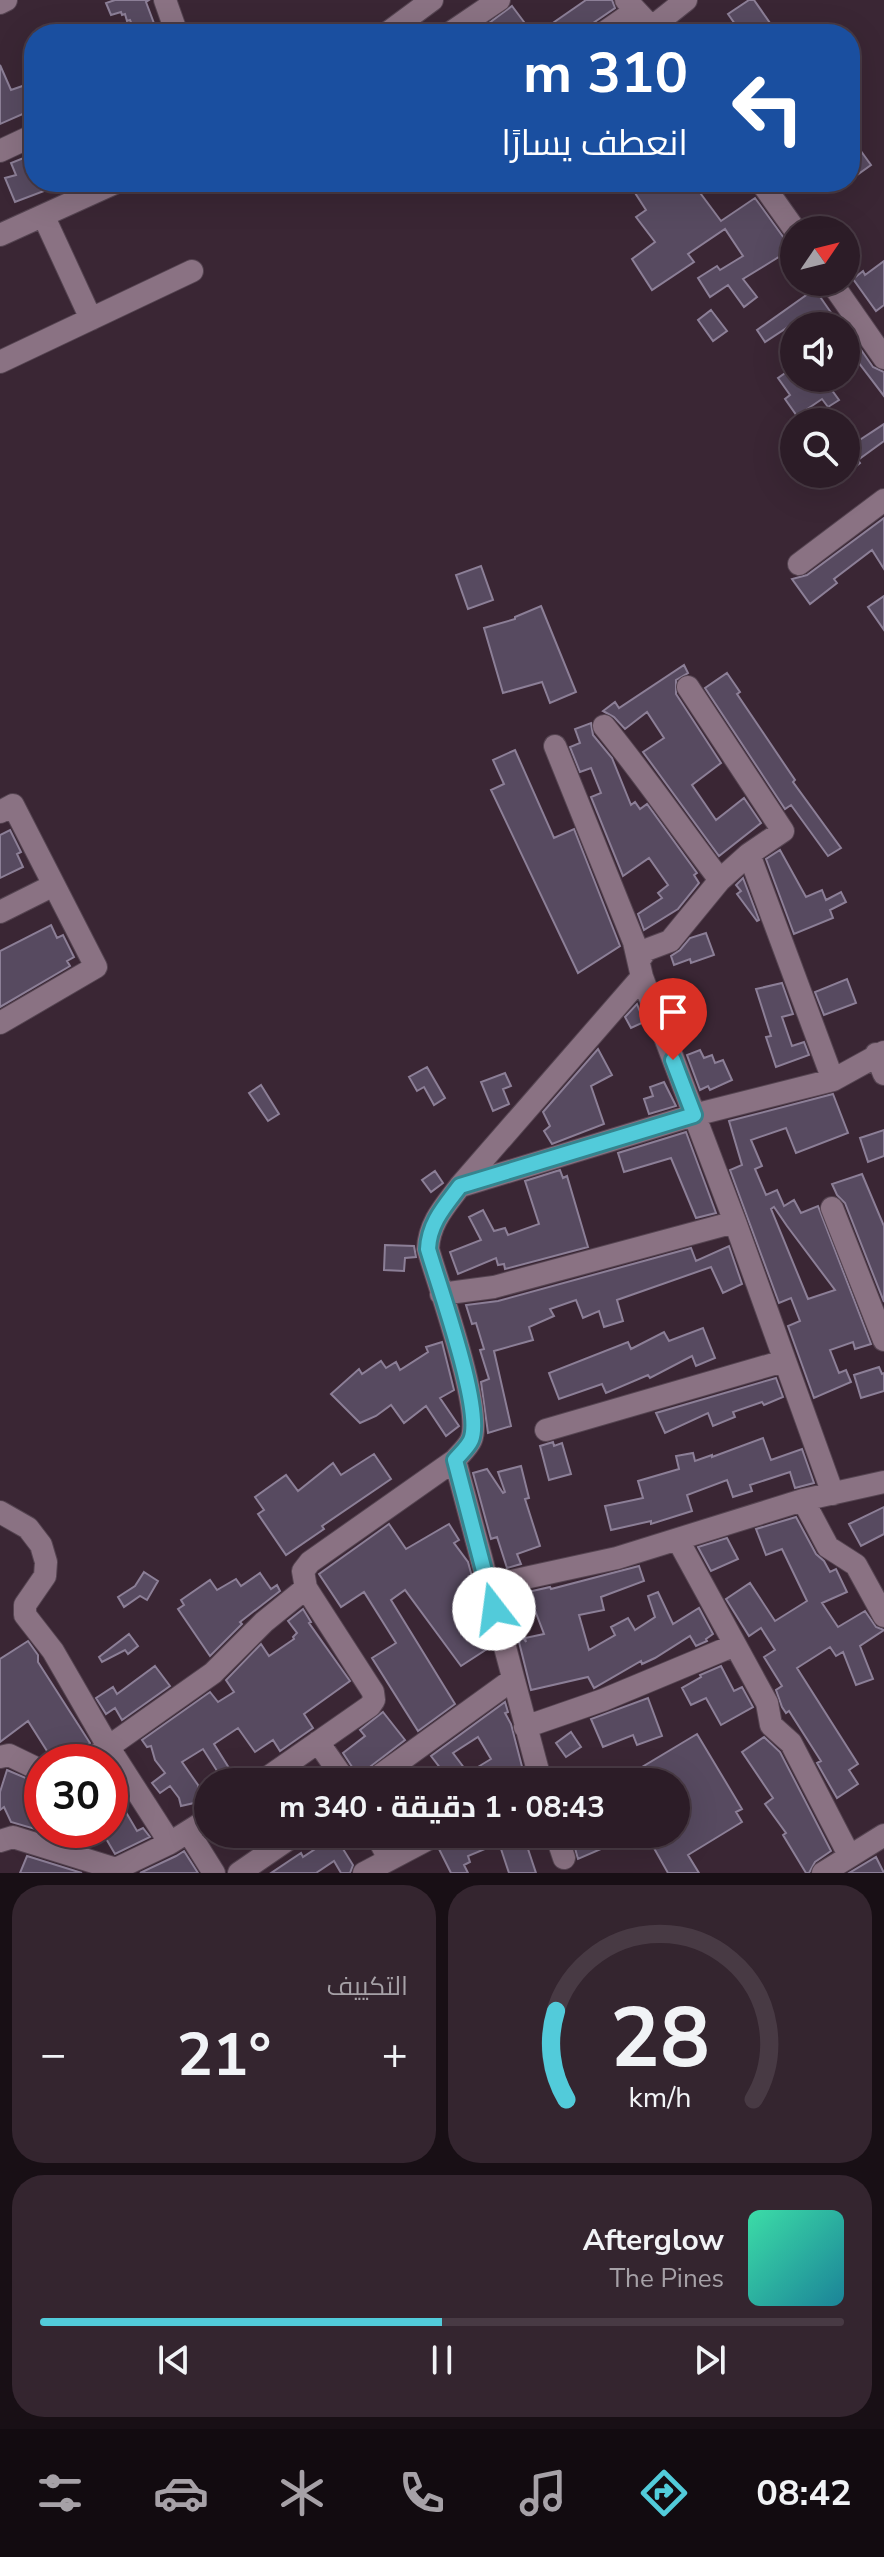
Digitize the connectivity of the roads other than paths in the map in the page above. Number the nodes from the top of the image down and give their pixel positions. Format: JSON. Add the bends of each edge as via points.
{"nodes":[{"id":1,"x":6,"y":0,"type":"edge"},
{"id":2,"x":165,"y":0,"type":"edge"},
{"id":3,"x":432,"y":0,"type":"edge"},
{"id":4,"x":499,"y":0,"type":"edge"},
{"id":5,"x":686,"y":0,"type":"edge"},
{"id":6,"x":0,"y":3,"type":"edge"},
{"id":7,"x":630,"y":5,"type":"edge"},
{"id":8,"x":173,"y":24,"type":"edge"},
{"id":9,"x":400,"y":24,"type":"edge"},
{"id":10,"x":463,"y":24,"type":"edge"},
{"id":11,"x":612,"y":24,"type":"edge"},
{"id":12,"x":649,"y":24,"type":"edge"},
{"id":13,"x":661,"y":24,"type":"edge"},
{"id":14,"x":24,"y":140,"type":"edge"},
{"id":15,"x":0,"y":151,"type":"edge"},
{"id":16,"x":96,"y":192,"type":"edge"},
{"id":17,"x":768,"y":192,"type":"edge"},
{"id":18,"x":785,"y":216,"type":"edge"},
{"id":19,"x":44,"y":217,"type":"junction"},
{"id":20,"x":0,"y":235,"type":"edge"},
{"id":21,"x":192,"y":271,"type":"dead end"},
{"id":22,"x":841,"y":296,"type":"edge"},
{"id":23,"x":91,"y":319,"type":"junction"},
{"id":24,"x":884,"y":358,"type":"edge"},
{"id":25,"x":0,"y":362,"type":"edge"},
{"id":26,"x":884,"y":500,"type":"edge"},
{"id":27,"x":799,"y":564,"type":"dead end"},
{"id":28,"x":688,"y":687,"type":"dead end"},
{"id":29,"x":604,"y":726,"type":"dead end"},
{"id":30,"x":555,"y":746,"type":"dead end"},
{"id":31,"x":0,"y":812,"type":"edge"},
{"id":32,"x":749,"y":854,"type":"junction"},
{"id":33,"x":720,"y":880,"type":"junction"},
{"id":34,"x":54,"y":885,"type":"junction"},
{"id":35,"x":0,"y":912,"type":"edge"},
{"id":36,"x":641,"y":968,"type":"junction"},
{"id":37,"x":0,"y":1023,"type":"edge"},
{"id":38,"x":881,"y":1060,"type":"edge"},
{"id":39,"x":833,"y":1080,"type":"junction"},
{"id":40,"x":694,"y":1115,"type":"junction"},
{"id":41,"x":460,"y":1186,"type":"junction"},
{"id":42,"x":832,"y":1208,"type":"dead end"},
{"id":43,"x":735,"y":1222,"type":"junction"},
{"id":44,"x":441,"y":1294,"type":"junction"},
{"id":45,"x":884,"y":1340,"type":"edge"},
{"id":46,"x":784,"y":1361,"type":"junction"},
{"id":47,"x":546,"y":1430,"type":"dead end"},
{"id":48,"x":455,"y":1460,"type":"junction"},
{"id":49,"x":884,"y":1482,"type":"edge"},
{"id":50,"x":833,"y":1494,"type":"junction"},
{"id":51,"x":803,"y":1500,"type":"junction"},
{"id":52,"x":0,"y":1512,"type":"edge"},
{"id":53,"x":678,"y":1540,"type":"junction"},
{"id":54,"x":488,"y":1586,"type":"junction"},
{"id":55,"x":306,"y":1588,"type":"junction"},
{"id":56,"x":884,"y":1616,"type":"edge"},
{"id":57,"x":735,"y":1645,"type":"junction"},
{"id":58,"x":512,"y":1680,"type":"junction"},
{"id":59,"x":525,"y":1727,"type":"junction"},
{"id":60,"x":318,"y":1742,"type":"junction"},
{"id":61,"x":107,"y":1744,"type":"edge"},
{"id":62,"x":115,"y":1744,"type":"edge"},
{"id":63,"x":0,"y":1757,"type":"edge"},
{"id":64,"x":24,"y":1762,"type":"edge"},
{"id":65,"x":281,"y":1768,"type":"edge"},
{"id":66,"x":336,"y":1768,"type":"edge"},
{"id":67,"x":390,"y":1768,"type":"edge"},
{"id":68,"x":537,"y":1768,"type":"edge"},
{"id":69,"x":128,"y":1772,"type":"edge"},
{"id":70,"x":194,"y":1828,"type":"edge"},
{"id":71,"x":884,"y":1835,"type":"edge"},
{"id":72,"x":180,"y":1838,"type":"junction"},
{"id":73,"x":0,"y":1841,"type":"edge"},
{"id":74,"x":276,"y":1848,"type":"edge"},
{"id":75,"x":413,"y":1848,"type":"edge"},
{"id":76,"x":561,"y":1848,"type":"edge"},
{"id":77,"x":849,"y":1855,"type":"junction"},
{"id":78,"x":564,"y":1858,"type":"dead end"},
{"id":79,"x":379,"y":1867,"type":"edge"},
{"id":80,"x":214,"y":1873,"type":"edge"},
{"id":81,"x":239,"y":1873,"type":"edge"},
{"id":82,"x":823,"y":1873,"type":"edge"}],
"edges":[{"from":1,"to":6,"type":"street"},
{"from":2,"to":8,"type":"street"},
{"from":3,"to":9,"type":"street"},
{"from":4,"to":10,"type":"street"},
{"from":5,"to":13,"type":"street"},
{"from":7,"to":11,"type":"street"},
{"from":7,"to":12,"type":"street"},
{"from":14,"to":15,"type":"street"},
{"from":16,"to":19,"type":"street"},
{"from":17,"to":18,"type":"street"},
{"from":19,"to":20,"type":"street"},
{"from":19,"to":23,"type":"street"},
{"from":21,"to":23,"type":"street"},
{"from":22,"to":24,"type":"street"},
{"from":23,"to":25,"type":"street"},
{"from":26,"to":27,"type":"street"},
{"from":28,"to":32,"type":"street","via":[[783,831]]},
{"from":29,"to":33,"type":"street"},
{"from":30,"to":36,"type":"street"},
{"from":31,"to":34,"type":"street","via":[[13,805]]},
{"from":32,"to":33,"type":"street"},
{"from":32,"to":39,"type":"street"},
{"from":33,"to":36,"type":"street","via":[[670,941],[646,950]]},
{"from":34,"to":35,"type":"street"},
{"from":34,"to":37,"type":"street","via":[[96,967]]},
{"from":36,"to":40,"type":"street"},
{"from":36,"to":41,"type":"street"},
{"from":38,"to":39,"type":"street"},
{"from":39,"to":40,"type":"street"},
{"from":40,"to":41,"type":"street"},
{"from":40,"to":43,"type":"street"},
{"from":41,"to":44,"type":"street","via":[[429,1234]]},
{"from":42,"to":45,"type":"street"},
{"from":43,"to":44,"type":"street","via":[[494,1287]]},
{"from":43,"to":46,"type":"street"},
{"from":44,"to":48,"type":"street","via":[[466,1372],[473,1419],[472,1439]]},
{"from":46,"to":47,"type":"street"},
{"from":46,"to":50,"type":"street"},
{"from":48,"to":54,"type":"street"},
{"from":48,"to":55,"type":"street","via":[[310,1562],[303,1571]]},
{"from":49,"to":50,"type":"street"},
{"from":50,"to":51,"type":"street"},
{"from":51,"to":53,"type":"street"},
{"from":51,"to":56,"type":"street","via":[[828,1547],[856,1565]]},
{"from":52,"to":61,"type":"street","via":[[24,1525],[41,1545],[45,1576],[24,1611]]},
{"from":53,"to":54,"type":"street"},
{"from":53,"to":57,"type":"street"},
{"from":54,"to":58,"type":"street"},
{"from":55,"to":60,"type":"street","via":[[374,1700]]},
{"from":55,"to":62,"type":"street","via":[[213,1673]]},
{"from":57,"to":59,"type":"street"},
{"from":57,"to":77,"type":"street","via":[[767,1703],[771,1725],[791,1743]]},
{"from":58,"to":59,"type":"street"},
{"from":58,"to":67,"type":"street"},
{"from":59,"to":68,"type":"street"},
{"from":60,"to":65,"type":"street"},
{"from":60,"to":66,"type":"street"},
{"from":63,"to":64,"type":"street"},
{"from":69,"to":72,"type":"street"},
{"from":70,"to":72,"type":"street"},
{"from":71,"to":77,"type":"street"},
{"from":72,"to":73,"type":"street","via":[[116,1869],[13,1837]]},
{"from":72,"to":80,"type":"street"},
{"from":74,"to":81,"type":"street"},
{"from":75,"to":79,"type":"street"},
{"from":76,"to":78,"type":"street"},
{"from":77,"to":82,"type":"street"}]}
